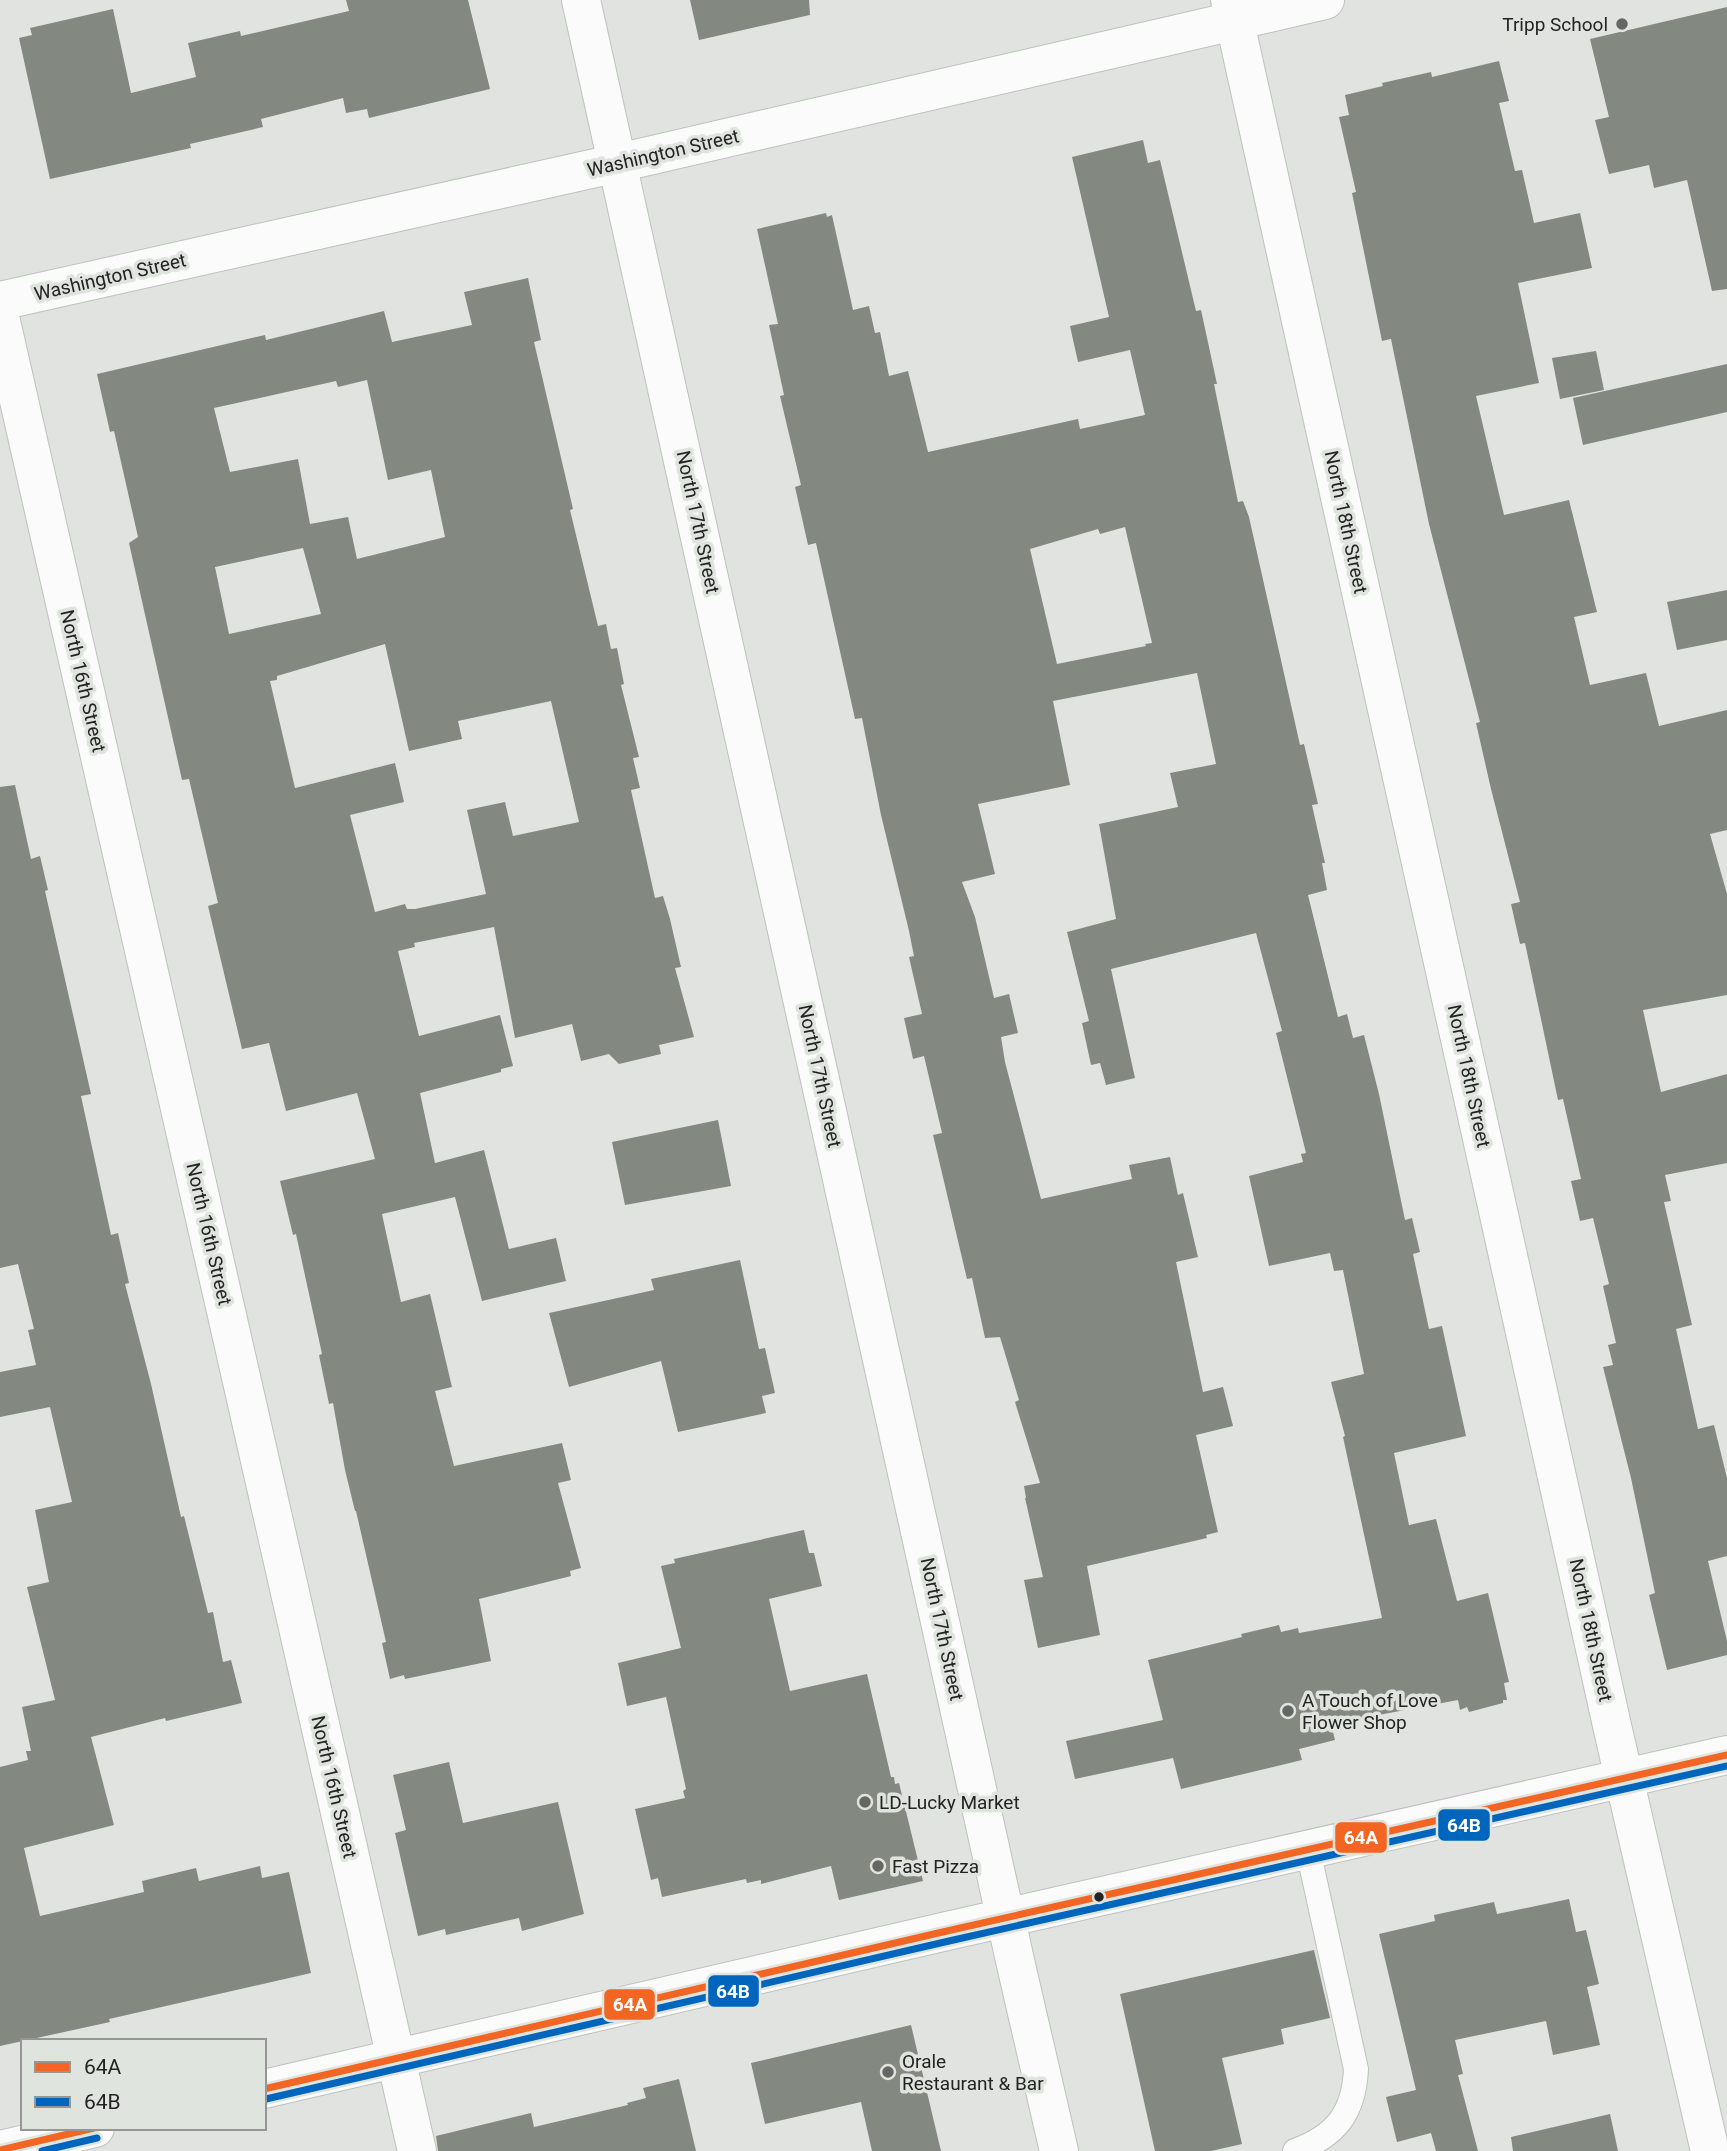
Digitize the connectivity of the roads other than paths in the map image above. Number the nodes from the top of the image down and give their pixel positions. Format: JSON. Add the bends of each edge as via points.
{"nodes":[{"id":1,"x":581,"y":0,"type":"edge"},
{"id":2,"x":1325,"y":0,"type":"edge"},
{"id":3,"x":1233,"y":10,"type":"edge"},
{"id":4,"x":618,"y":163,"type":"junction"},
{"id":5,"x":0,"y":301,"type":"edge"},
{"id":6,"x":0,"y":317,"type":"edge"},
{"id":7,"x":1727,"y":1755,"type":"edge"},
{"id":8,"x":1624,"y":1778,"type":"junction"},
{"id":9,"x":1308,"y":1850,"type":"junction"},
{"id":10,"x":1006,"y":1918,"type":"junction"},
{"id":11,"x":396,"y":2059,"type":"junction"},
{"id":12,"x":266,"y":2090,"type":"edge"},
{"id":13,"x":86,"y":2130,"type":"edge"},
{"id":14,"x":0,"y":2150,"type":"edge"},
{"id":15,"x":417,"y":2151,"type":"edge"},
{"id":16,"x":1059,"y":2151,"type":"edge"},
{"id":17,"x":1295,"y":2151,"type":"edge"},
{"id":18,"x":1710,"y":2151,"type":"edge"}],
"edges":[{"from":1,"to":4,"type":"street","name":"North 17th Street"},
{"from":2,"to":3,"type":"street","name":"Washington Street"},
{"from":3,"to":4,"type":"street","name":"Washington Street"},
{"from":3,"to":8,"type":"street","name":"North 18th Street"},
{"from":4,"to":5,"type":"street","name":"Washington Street"},
{"from":4,"to":10,"type":"street","name":"North 17th Street"},
{"from":6,"to":11,"type":"street","name":"North 16th Street"},
{"from":7,"to":8,"type":"street"},
{"from":8,"to":9,"type":"street"},
{"from":8,"to":18,"type":"street","name":"North 18th Street"},
{"from":9,"to":10,"type":"street"},
{"from":9,"to":17,"type":"lane","via":[[1356,2069],[1353,2096],[1341,2120],[1329,2134]]},
{"from":10,"to":11,"type":"street"},
{"from":10,"to":16,"type":"street","name":"North 17th Street"},
{"from":11,"to":12,"type":"street"},
{"from":11,"to":15,"type":"street","name":"North 16th Street"},
{"from":13,"to":14,"type":"street"}]}
